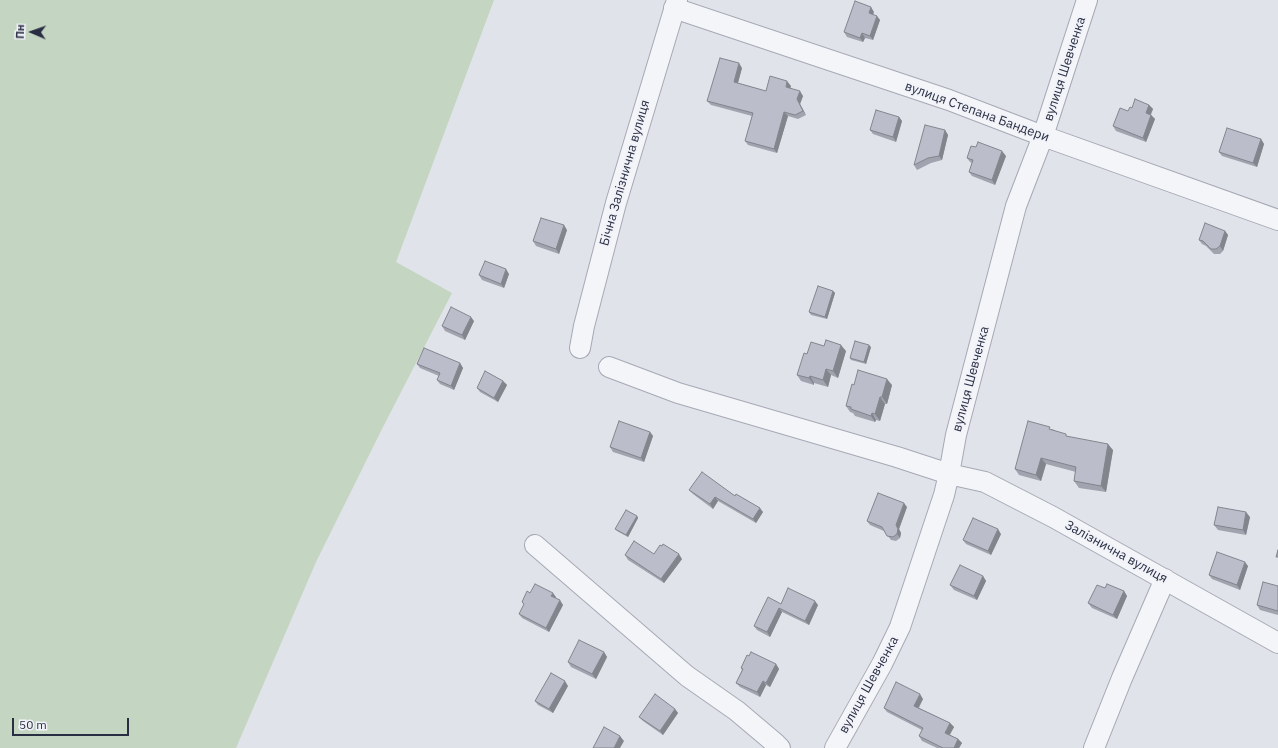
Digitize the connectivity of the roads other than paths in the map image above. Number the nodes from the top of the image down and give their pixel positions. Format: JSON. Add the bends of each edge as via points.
{"nodes":[{"id":1,"x":1087,"y":0,"type":"edge"},
{"id":2,"x":676,"y":4,"type":"edge"},
{"id":3,"x":1043,"y":136,"type":"junction"},
{"id":4,"x":1278,"y":220,"type":"edge"},
{"id":5,"x":580,"y":348,"type":"dead end"},
{"id":6,"x":609,"y":366,"type":"dead end"},
{"id":7,"x":949,"y":474,"type":"junction"},
{"id":8,"x":535,"y":545,"type":"dead end"},
{"id":9,"x":1165,"y":579,"type":"junction"},
{"id":10,"x":1278,"y":642,"type":"edge"},
{"id":11,"x":780,"y":748,"type":"edge"},
{"id":12,"x":835,"y":748,"type":"edge"},
{"id":13,"x":1094,"y":748,"type":"edge"}],
"edges":[{"from":1,"to":3,"type":"street","name":"вулиця Шевченка"},
{"from":2,"to":3,"type":"street","name":"вулиця Степана Бандери","via":[[949,100]]},
{"from":2,"to":5,"type":"street","name":"Бічна Залізнична вулиця","via":[[616,203]]},
{"from":3,"to":4,"type":"street","name":"вулиця Степана Бандери"},
{"from":3,"to":7,"type":"street","name":"вулиця Шевченка","via":[[1016,206],[956,434]]},
{"from":6,"to":7,"type":"street","name":"Залізнична вулиця","via":[[678,393]]},
{"from":7,"to":9,"type":"street","name":"Залізнична вулиця","via":[[985,482]]},
{"from":7,"to":12,"type":"street","name":"вулиця Шевченка","via":[[900,627]]},
{"from":8,"to":11,"type":"street","via":[[687,676],[737,711]]},
{"from":9,"to":10,"type":"street","name":"Залізнична вулиця"},
{"from":9,"to":13,"type":"street"}]}
